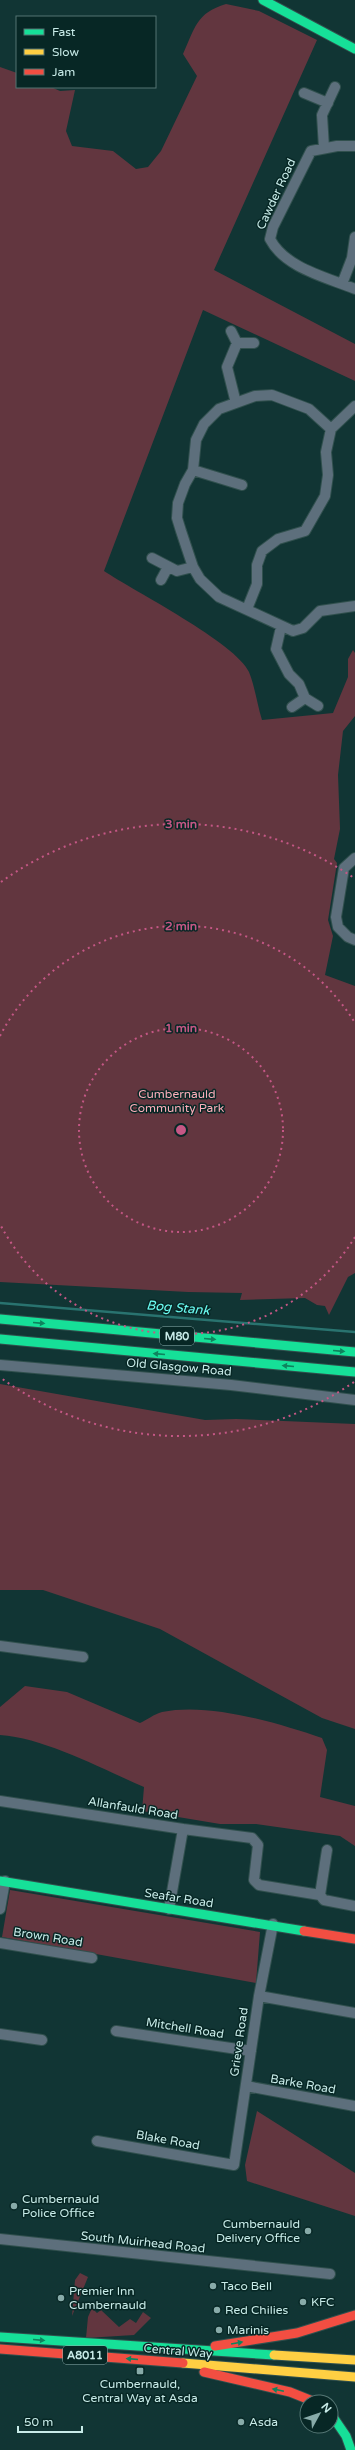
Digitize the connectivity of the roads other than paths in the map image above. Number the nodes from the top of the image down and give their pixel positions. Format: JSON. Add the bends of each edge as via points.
{"nodes":[{"id":1,"x":257,"y":0,"type":"edge"},
{"id":2,"x":265,"y":1,"type":"edge"},
{"id":3,"x":355,"y":49,"type":"edge"},
{"id":4,"x":335,"y":86,"type":"dead end"},
{"id":5,"x":304,"y":93,"type":"dead end"},
{"id":6,"x":328,"y":103,"type":"junction"},
{"id":7,"x":355,"y":146,"type":"edge"},
{"id":8,"x":324,"y":148,"type":"junction"},
{"id":9,"x":355,"y":237,"type":"edge"},
{"id":10,"x":342,"y":284,"type":"junction"},
{"id":11,"x":355,"y":289,"type":"edge"},
{"id":12,"x":230,"y":331,"type":"dead end"},
{"id":13,"x":237,"y":343,"type":"junction"},
{"id":14,"x":254,"y":343,"type":"dead end"},
{"id":15,"x":236,"y":403,"type":"junction"},
{"id":16,"x":355,"y":406,"type":"edge"},
{"id":17,"x":331,"y":429,"type":"junction"},
{"id":18,"x":193,"y":470,"type":"junction"},
{"id":19,"x":242,"y":486,"type":"dead end"},
{"id":20,"x":152,"y":558,"type":"dead end"},
{"id":21,"x":168,"y":567,"type":"junction"},
{"id":22,"x":193,"y":567,"type":"junction"},
{"id":23,"x":161,"y":580,"type":"dead end"},
{"id":24,"x":355,"y":606,"type":"edge"},
{"id":25,"x":247,"y":609,"type":"junction"},
{"id":26,"x":281,"y":627,"type":"junction"},
{"id":27,"x":305,"y":698,"type":"junction"},
{"id":28,"x":318,"y":706,"type":"dead end"},
{"id":29,"x":292,"y":707,"type":"dead end"},
{"id":30,"x":355,"y":858,"type":"edge"},
{"id":31,"x":355,"y":940,"type":"edge"},
{"id":32,"x":0,"y":1319,"type":"edge"},
{"id":33,"x":0,"y":1339,"type":"edge"},
{"id":34,"x":355,"y":1352,"type":"edge"},
{"id":35,"x":0,"y":1365,"type":"edge"},
{"id":36,"x":355,"y":1372,"type":"edge"},
{"id":37,"x":355,"y":1400,"type":"edge"},
{"id":38,"x":0,"y":1646,"type":"edge"},
{"id":39,"x":83,"y":1657,"type":"dead end"},
{"id":40,"x":0,"y":1801,"type":"edge"},
{"id":41,"x":183,"y":1829,"type":"junction"},
{"id":42,"x":327,"y":1850,"type":"dead end"},
{"id":43,"x":2,"y":1881,"type":"edge"},
{"id":44,"x":320,"y":1895,"type":"junction"},
{"id":45,"x":355,"y":1906,"type":"edge"},
{"id":46,"x":0,"y":1909,"type":"edge"},
{"id":47,"x":169,"y":1909,"type":"junction"},
{"id":48,"x":273,"y":1924,"type":"junction"},
{"id":49,"x":355,"y":1939,"type":"edge"},
{"id":50,"x":0,"y":1943,"type":"edge"},
{"id":51,"x":92,"y":1958,"type":"dead end"},
{"id":52,"x":259,"y":1996,"type":"junction"},
{"id":53,"x":355,"y":2013,"type":"edge"},
{"id":54,"x":116,"y":2031,"type":"dead end"},
{"id":55,"x":0,"y":2034,"type":"edge"},
{"id":56,"x":42,"y":2040,"type":"dead end"},
{"id":57,"x":251,"y":2051,"type":"junction"},
{"id":58,"x":246,"y":2086,"type":"junction"},
{"id":59,"x":355,"y":2106,"type":"edge"},
{"id":60,"x":97,"y":2141,"type":"dead end"},
{"id":61,"x":234,"y":2165,"type":"joint"},
{"id":62,"x":0,"y":2239,"type":"edge"},
{"id":63,"x":330,"y":2274,"type":"dead end"},
{"id":64,"x":355,"y":2315,"type":"edge"},
{"id":65,"x":0,"y":2337,"type":"edge"},
{"id":66,"x":0,"y":2349,"type":"edge"},
{"id":67,"x":171,"y":2350,"type":"junction"},
{"id":68,"x":355,"y":2358,"type":"edge"},
{"id":69,"x":171,"y":2363,"type":"junction"},
{"id":70,"x":355,"y":2377,"type":"edge"},
{"id":71,"x":299,"y":2396,"type":"edge"},
{"id":72,"x":339,"y":2426,"type":"edge"},
{"id":73,"x":350,"y":2450,"type":"edge"}],
"edges":[{"from":1,"to":2,"type":"main road"},
{"from":2,"to":3,"type":"main road"},
{"from":4,"to":6,"type":"street"},
{"from":5,"to":6,"type":"street"},
{"from":6,"to":8,"type":"street","via":[[322,115]]},
{"from":7,"to":8,"type":"street","name":"Cawder Road"},
{"from":8,"to":10,"type":"street","name":"Cawder Road","via":[[310,151],[272,227],[270,239],[276,251],[290,261]]},
{"from":9,"to":10,"type":"street","via":[[352,258]]},
{"from":10,"to":11,"type":"street","name":"Cawder Road"},
{"from":12,"to":13,"type":"street"},
{"from":13,"to":14,"type":"street"},
{"from":13,"to":15,"type":"street","via":[[227,367]]},
{"from":15,"to":17,"type":"street","via":[[255,396],[272,395],[287,399],[309,409]]},
{"from":15,"to":18,"type":"street","via":[[219,409],[204,424],[196,440]]},
{"from":16,"to":17,"type":"street"},
{"from":17,"to":25,"type":"street","via":[[326,452],[328,475],[325,496],[305,531],[278,539],[262,551],[257,565],[257,584]]},
{"from":18,"to":19,"type":"street"},
{"from":18,"to":22,"type":"street","via":[[178,503],[177,518]]},
{"from":20,"to":21,"type":"street"},
{"from":21,"to":22,"type":"street","via":[[177,571]]},
{"from":21,"to":23,"type":"street"},
{"from":22,"to":25,"type":"street","via":[[200,579],[219,597]]},
{"from":24,"to":26,"type":"street","via":[[320,612],[303,628],[293,631]]},
{"from":25,"to":26,"type":"street"},
{"from":26,"to":27,"type":"street","via":[[276,649]]},
{"from":27,"to":28,"type":"street"},
{"from":27,"to":29,"type":"street"},
{"from":30,"to":31,"type":"street","via":[[344,868],[336,917],[338,927]]},
{"from":32,"to":34,"type":"main road","number":"M80","one_way":true},
{"from":36,"to":33,"type":"main road","number":"M80","one_way":true},
{"from":35,"to":37,"type":"street","name":"Old Glasgow Road","via":[[231,1385]]},
{"from":38,"to":39,"type":"street"},
{"from":40,"to":41,"type":"street","name":"Allanfauld Road"},
{"from":41,"to":44,"type":"street","via":[[252,1838],[258,1845],[254,1880],[259,1885]]},
{"from":41,"to":47,"type":"street","name":"Allanfauld Road"},
{"from":42,"to":44,"type":"street"},
{"from":43,"to":46,"type":"street"},
{"from":43,"to":47,"type":"main road","name":"Seafar Road"},
{"from":44,"to":45,"type":"street","via":[[324,1900]]},
{"from":47,"to":48,"type":"main road","name":"Seafar Road"},
{"from":48,"to":49,"type":"main road","name":"Seafar Road"},
{"from":48,"to":52,"type":"street","name":"Grieve Road"},
{"from":50,"to":51,"type":"street","name":"Brown Road"},
{"from":52,"to":53,"type":"street"},
{"from":52,"to":57,"type":"street","name":"Grieve Road"},
{"from":54,"to":57,"type":"street","name":"Mitchell Road"},
{"from":55,"to":56,"type":"street"},
{"from":57,"to":58,"type":"street","name":"Grieve Road"},
{"from":58,"to":59,"type":"street","name":"Barke Road"},
{"from":58,"to":61,"type":"street","name":"Grieve Road"},
{"from":60,"to":61,"type":"street","name":"Blake Road"},
{"from":62,"to":63,"type":"street","name":"South Muirhead Road"},
{"from":67,"to":64,"type":"main road","one_way":true,"via":[[297,2333]]},
{"from":65,"to":67,"type":"main road","name":"Central Way","number":"A8011","one_way":true},
{"from":69,"to":66,"type":"main road","name":"Central Way","number":"A8011","one_way":true},
{"from":67,"to":68,"type":"main road","name":"Central Way","number":"A8011"},
{"from":69,"to":70,"type":"main road","name":"Central Way","number":"A8011"},
{"from":71,"to":69,"type":"main road","one_way":true},
{"from":72,"to":73,"type":"main road","via":[[346,2436]]}]}
